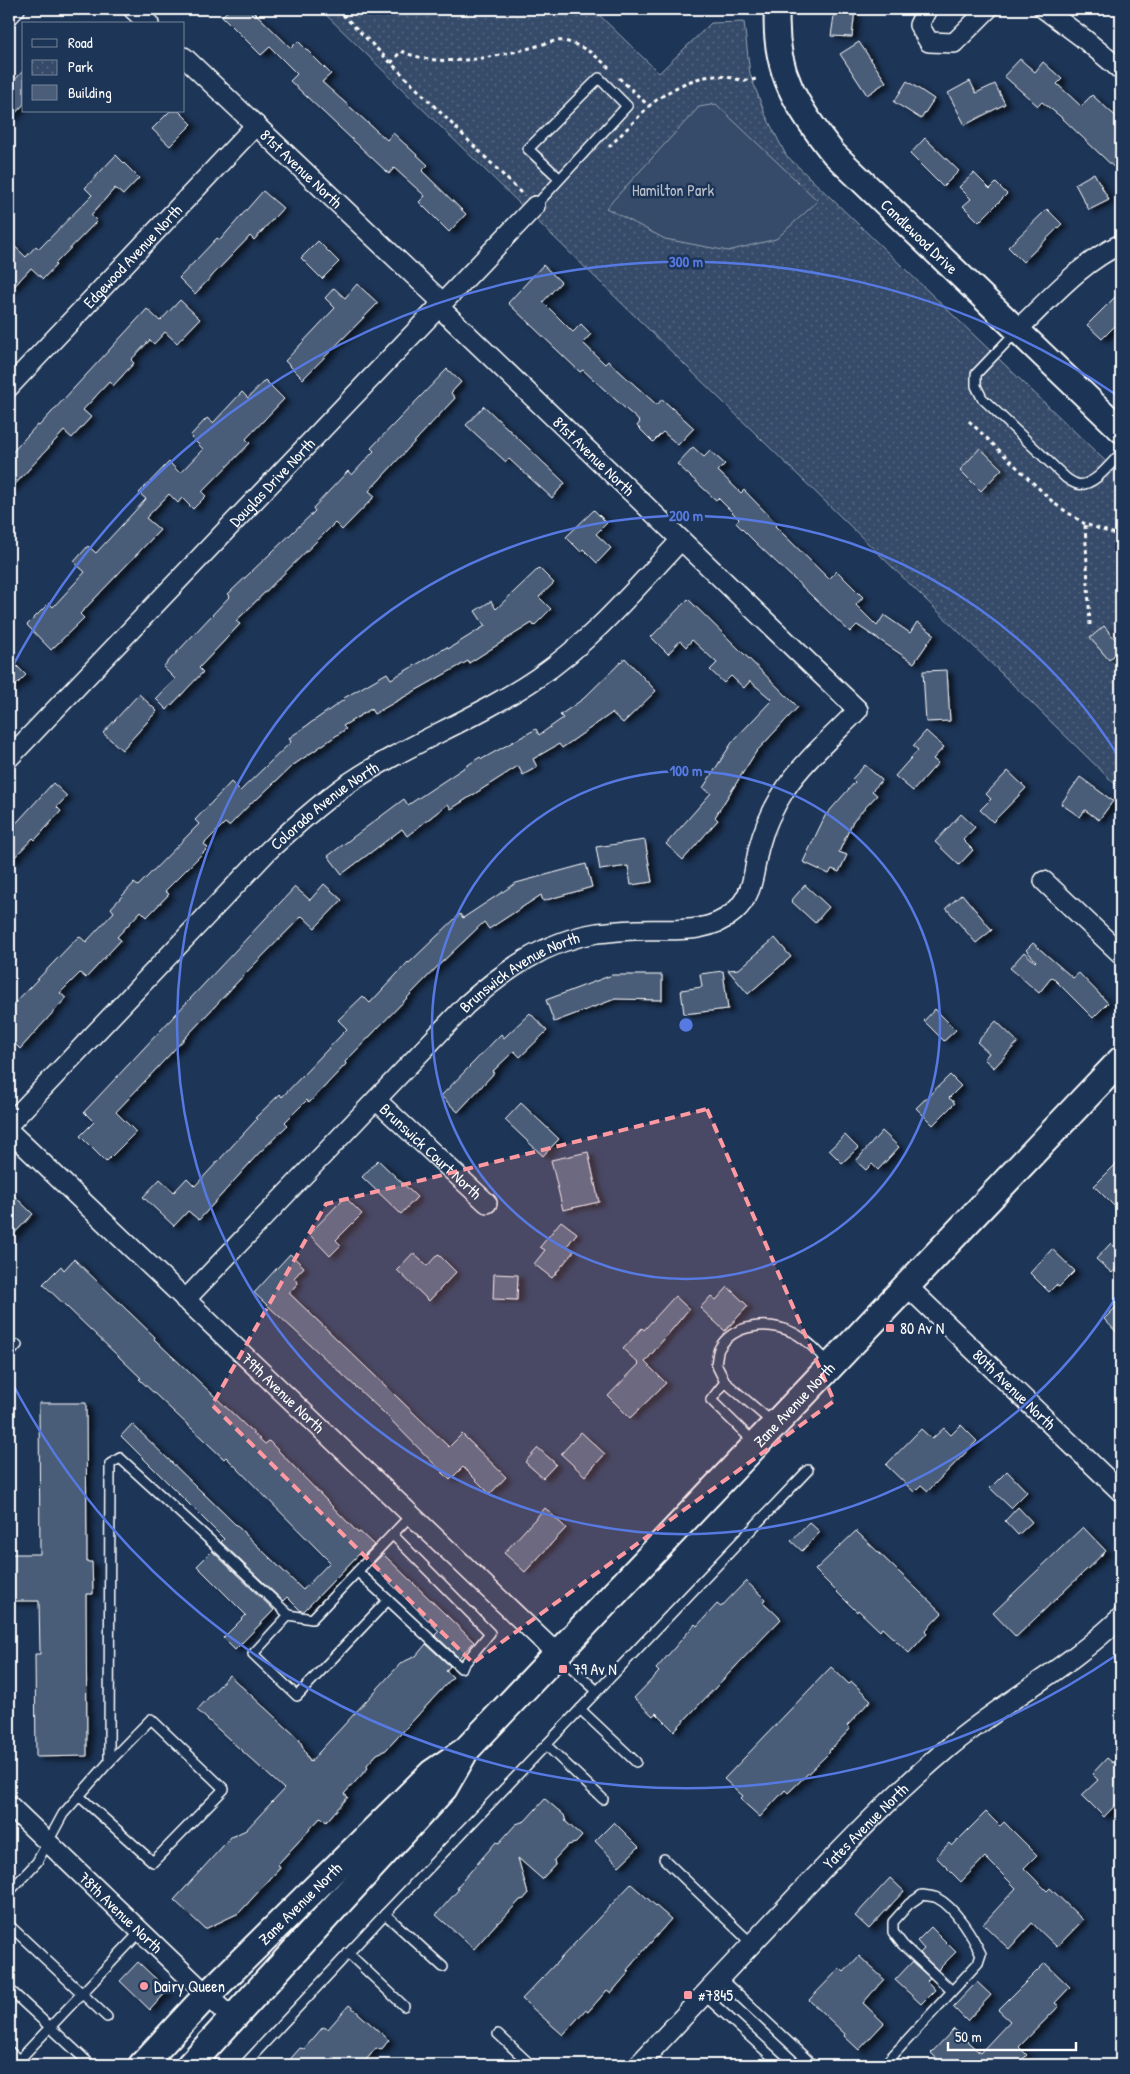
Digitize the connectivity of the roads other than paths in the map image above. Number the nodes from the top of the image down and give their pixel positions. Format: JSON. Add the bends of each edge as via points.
{"nodes":[{"id":1,"x":15,"y":9,"type":"edge"},
{"id":2,"x":133,"y":9,"type":"edge"},
{"id":3,"x":777,"y":9,"type":"edge"},
{"id":4,"x":927,"y":9,"type":"edge"},
{"id":5,"x":988,"y":9,"type":"edge"},
{"id":6,"x":1044,"y":9,"type":"edge"},
{"id":7,"x":9,"y":15,"type":"edge"},
{"id":8,"x":147,"y":22,"type":"edge"},
{"id":9,"x":185,"y":58,"type":"edge"},
{"id":10,"x":1121,"y":70,"type":"edge"},
{"id":11,"x":256,"y":126,"type":"junction"},
{"id":12,"x":560,"y":179,"type":"junction"},
{"id":13,"x":534,"y":206,"type":"joint"},
{"id":14,"x":1121,"y":244,"type":"edge"},
{"id":15,"x":440,"y":304,"type":"junction"},
{"id":16,"x":1017,"y":330,"type":"junction"},
{"id":17,"x":9,"y":387,"type":"edge"},
{"id":18,"x":1121,"y":430,"type":"edge"},
{"id":19,"x":1121,"y":452,"type":"edge"},
{"id":20,"x":681,"y":540,"type":"junction"},
{"id":21,"x":858,"y":710,"type":"joint"},
{"id":22,"x":9,"y":758,"type":"edge"},
{"id":23,"x":1044,"y":881,"type":"dead end"},
{"id":24,"x":1121,"y":954,"type":"edge"},
{"id":25,"x":1121,"y":1060,"type":"edge"},
{"id":26,"x":376,"y":1100,"type":"junction"},
{"id":27,"x":9,"y":1124,"type":"edge"},
{"id":28,"x":9,"y":1131,"type":"edge"},
{"id":29,"x":487,"y":1203,"type":"dead end"},
{"id":30,"x":907,"y":1286,"type":"junction"},
{"id":31,"x":185,"y":1300,"type":"junction"},
{"id":32,"x":17,"y":1345,"type":"dead end"},
{"id":33,"x":9,"y":1354,"type":"edge"},
{"id":34,"x":832,"y":1366,"type":"junction"},
{"id":35,"x":725,"y":1382,"type":"junction"},
{"id":36,"x":775,"y":1425,"type":"junction"},
{"id":37,"x":756,"y":1444,"type":"junction"},
{"id":38,"x":808,"y":1470,"type":"dead end"},
{"id":39,"x":1121,"y":1492,"type":"edge"},
{"id":40,"x":411,"y":1516,"type":"junction"},
{"id":41,"x":393,"y":1535,"type":"junction"},
{"id":42,"x":358,"y":1572,"type":"junction"},
{"id":43,"x":388,"y":1600,"type":"junction"},
{"id":44,"x":288,"y":1615,"type":"junction"},
{"id":45,"x":1121,"y":1617,"type":"edge"},
{"id":46,"x":557,"y":1654,"type":"junction"},
{"id":47,"x":596,"y":1691,"type":"junction"},
{"id":48,"x":580,"y":1709,"type":"junction"},
{"id":49,"x":546,"y":1745,"type":"junction"},
{"id":50,"x":466,"y":1750,"type":"junction"},
{"id":51,"x":109,"y":1762,"type":"junction"},
{"id":52,"x":636,"y":1762,"type":"dead end"},
{"id":53,"x":79,"y":1796,"type":"junction"},
{"id":54,"x":603,"y":1799,"type":"dead end"},
{"id":55,"x":9,"y":1805,"type":"edge"},
{"id":56,"x":47,"y":1842,"type":"junction"},
{"id":57,"x":664,"y":1859,"type":"dead end"},
{"id":58,"x":11,"y":1885,"type":"edge"},
{"id":59,"x":385,"y":1914,"type":"junction"},
{"id":60,"x":9,"y":1925,"type":"edge"},
{"id":61,"x":141,"y":1931,"type":"junction"},
{"id":62,"x":752,"y":1944,"type":"junction"},
{"id":63,"x":348,"y":1954,"type":"junction"},
{"id":64,"x":443,"y":1967,"type":"dead end"},
{"id":65,"x":720,"y":1978,"type":"junction"},
{"id":66,"x":9,"y":1989,"type":"edge"},
{"id":67,"x":952,"y":1991,"type":"junction"},
{"id":68,"x":82,"y":1993,"type":"junction"},
{"id":69,"x":207,"y":1995,"type":"junction"},
{"id":70,"x":704,"y":1995,"type":"junction"},
{"id":71,"x":404,"y":2006,"type":"dead end"},
{"id":72,"x":107,"y":2017,"type":"dead end"},
{"id":73,"x":232,"y":2019,"type":"junction"},
{"id":74,"x":49,"y":2026,"type":"junction"},
{"id":75,"x":498,"y":2034,"type":"dead end"},
{"id":76,"x":9,"y":2051,"type":"edge"},
{"id":77,"x":21,"y":2063,"type":"edge"},
{"id":78,"x":91,"y":2065,"type":"edge"},
{"id":79,"x":142,"y":2065,"type":"edge"},
{"id":80,"x":190,"y":2065,"type":"edge"},
{"id":81,"x":244,"y":2065,"type":"edge"},
{"id":82,"x":531,"y":2065,"type":"edge"},
{"id":83,"x":638,"y":2065,"type":"edge"},
{"id":84,"x":781,"y":2065,"type":"edge"},
{"id":85,"x":813,"y":2065,"type":"edge"},
{"id":86,"x":884,"y":2065,"type":"edge"}],
"edges":[{"from":1,"to":7,"type":"street"},
{"from":2,"to":8,"type":"street"},
{"from":3,"to":16,"type":"street","name":"Candlewood Drive","via":[[778,45],[786,78],[809,123],[834,154]]},
{"from":4,"to":5,"type":"street","via":[[919,25],[929,42],[954,43]]},
{"from":6,"to":10,"type":"street"},
{"from":9,"to":11,"type":"street","name":"81st Avenue North"},
{"from":11,"to":15,"type":"street","name":"81st Avenue North"},
{"from":11,"to":17,"type":"street","name":"Edgewood Avenue North"},
{"from":12,"to":12,"type":"lane","via":[[627,106],[599,78],[528,149]]},
{"from":12,"to":13,"type":"lane"},
{"from":13,"to":15,"type":"street","name":"Douglas Drive North"},
{"from":14,"to":16,"type":"street","via":[[1081,269]]},
{"from":15,"to":20,"type":"street","name":"81st Avenue North"},
{"from":15,"to":22,"type":"street","name":"Douglas Drive North"},
{"from":16,"to":18,"type":"street","name":"Candlewood Drive"},
{"from":16,"to":19,"type":"lane","via":[[976,374],[976,386],[982,398],[1066,478],[1077,484],[1095,478]]},
{"from":20,"to":21,"type":"street","name":"81st Avenue North"},
{"from":20,"to":27,"type":"street","name":"Colorado Avenue North","via":[[572,653],[500,701],[347,785],[306,817],[268,851]]},
{"from":21,"to":26,"type":"street","name":"Brunswick Avenue North","via":[[786,787],[759,846],[755,877],[747,896],[734,912],[717,923],[696,929],[596,934],[559,943],[525,958],[466,1004]]},
{"from":23,"to":24,"type":"street"},
{"from":25,"to":30,"type":"main road","name":"Zane Avenue North"},
{"from":26,"to":29,"type":"street","name":"Brunswick Court North"},
{"from":26,"to":31,"type":"street","name":"Brunswick Avenue North"},
{"from":28,"to":31,"type":"street","name":"79th Avenue North"},
{"from":30,"to":34,"type":"main road","name":"Zane Avenue North"},
{"from":30,"to":39,"type":"street","name":"80th Avenue North"},
{"from":31,"to":40,"type":"street","name":"79th Avenue North"},
{"from":32,"to":33,"type":"lane"},
{"from":34,"to":35,"type":"lane","via":[[795,1333],[760,1325],[742,1328],[719,1350],[716,1364]]},
{"from":34,"to":36,"type":"main road","name":"Zane Avenue North"},
{"from":35,"to":36,"type":"lane"},
{"from":35,"to":37,"type":"lane","via":[[711,1400]]},
{"from":36,"to":37,"type":"main road","name":"Zane Avenue North"},
{"from":37,"to":46,"type":"main road","name":"Zane Avenue North"},
{"from":38,"to":47,"type":"lane"},
{"from":40,"to":41,"type":"lane"},
{"from":40,"to":46,"type":"street","name":"79th Avenue North"},
{"from":41,"to":42,"type":"lane"},
{"from":41,"to":43,"type":"lane","via":[[490,1633],[461,1668]]},
{"from":42,"to":43,"type":"lane"},
{"from":42,"to":44,"type":"lane","via":[[312,1619]]},
{"from":43,"to":44,"type":"lane","via":[[297,1696],[253,1654]]},
{"from":44,"to":51,"type":"lane","via":[[120,1458],[110,1464]]},
{"from":45,"to":62,"type":"street","name":"Yates Avenue North","via":[[1064,1664],[1000,1707],[946,1749],[896,1794]]},
{"from":46,"to":47,"type":"lane"},
{"from":46,"to":50,"type":"main road","name":"Zane Avenue North"},
{"from":47,"to":48,"type":"lane"},
{"from":48,"to":49,"type":"lane"},
{"from":48,"to":52,"type":"lane"},
{"from":49,"to":54,"type":"lane"},
{"from":49,"to":59,"type":"lane"},
{"from":50,"to":69,"type":"main road","name":"Zane Avenue North","via":[[432,1773]]},
{"from":50,"to":73,"type":"main road","name":"Zane Avenue North","via":[[444,1788]]},
{"from":51,"to":53,"type":"lane"},
{"from":51,"to":53,"type":"lane","via":[[151,1719],[224,1790],[153,1862]]},
{"from":53,"to":56,"type":"lane","via":[[63,1814]]},
{"from":55,"to":56,"type":"street","name":"78th Avenue North"},
{"from":56,"to":58,"type":"lane","via":[[37,1862]]},
{"from":56,"to":61,"type":"street","name":"78th Avenue North"},
{"from":57,"to":62,"type":"lane"},
{"from":59,"to":63,"type":"lane"},
{"from":59,"to":64,"type":"lane"},
{"from":60,"to":68,"type":"lane"},
{"from":61,"to":68,"type":"lane"},
{"from":61,"to":69,"type":"street","name":"78th Avenue North"},
{"from":62,"to":65,"type":"street","name":"Yates Avenue North"},
{"from":63,"to":71,"type":"lane"},
{"from":63,"to":81,"type":"lane"},
{"from":65,"to":70,"type":"street","name":"Yates Avenue North"},
{"from":65,"to":85,"type":"lane"},
{"from":66,"to":74,"type":"lane"},
{"from":67,"to":67,"type":"lane","via":[[978,1963],[981,1954],[958,1917],[938,1898],[922,1895],[893,1922],[893,1932]]},
{"from":67,"to":86,"type":"lane"},
{"from":68,"to":72,"type":"lane"},
{"from":68,"to":74,"type":"lane"},
{"from":69,"to":73,"type":"street","name":"78th Avenue North"},
{"from":69,"to":79,"type":"main road","name":"Zane Avenue North"},
{"from":70,"to":83,"type":"street","name":"Yates Avenue North"},
{"from":70,"to":84,"type":"lane"},
{"from":73,"to":80,"type":"main road","name":"Zane Avenue North"},
{"from":74,"to":77,"type":"lane"},
{"from":74,"to":78,"type":"lane"},
{"from":75,"to":82,"type":"lane"},
{"from":76,"to":77,"type":"lane"}]}
